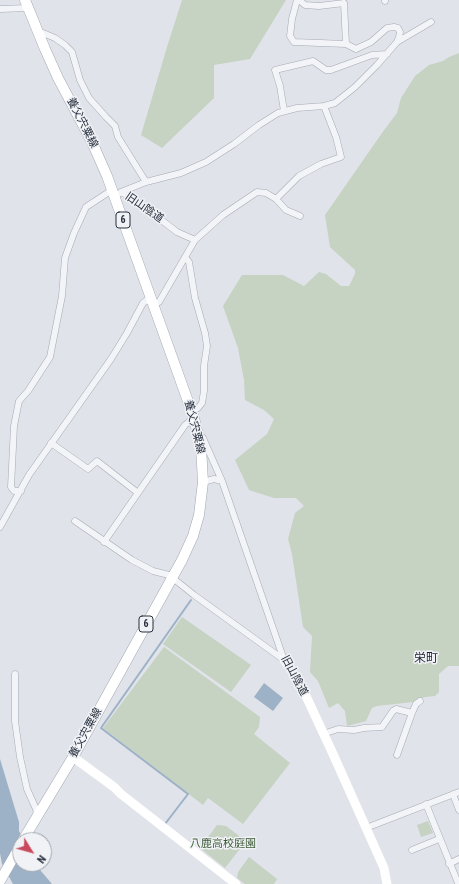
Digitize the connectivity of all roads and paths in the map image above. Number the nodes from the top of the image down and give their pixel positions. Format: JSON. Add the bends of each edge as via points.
{"nodes":[{"id":1,"x":298,"y":0,"type":"edge"},
{"id":2,"x":344,"y":1,"type":"edge"},
{"id":3,"x":27,"y":4,"type":"edge"},
{"id":4,"x":0,"y":9,"type":"edge"},
{"id":5,"x":431,"y":22,"type":"dead end"},
{"id":6,"x":39,"y":35,"type":"junction"},
{"id":7,"x":397,"y":42,"type":"junction"},
{"id":8,"x":346,"y":44,"type":"junction"},
{"id":9,"x":387,"y":54,"type":"junction"},
{"id":10,"x":324,"y":106,"type":"junction"},
{"id":11,"x":284,"y":111,"type":"junction"},
{"id":12,"x":146,"y":182,"type":"junction"},
{"id":13,"x":116,"y":193,"type":"junction"},
{"id":14,"x":276,"y":199,"type":"junction"},
{"id":15,"x":300,"y":216,"type":"dead end"},
{"id":16,"x":195,"y":240,"type":"junction"},
{"id":17,"x":185,"y":257,"type":"junction"},
{"id":18,"x":154,"y":304,"type":"junction"},
{"id":19,"x":192,"y":415,"type":"junction"},
{"id":20,"x":51,"y":443,"type":"junction"},
{"id":21,"x":222,"y":481,"type":"junction"},
{"id":22,"x":203,"y":482,"type":"junction"},
{"id":23,"x":21,"y":491,"type":"junction"},
{"id":24,"x":138,"y":493,"type":"junction"},
{"id":25,"x":76,"y":521,"type":"dead end"},
{"id":26,"x":0,"y":527,"type":"edge"},
{"id":27,"x":104,"y":542,"type":"junction"},
{"id":28,"x":172,"y":577,"type":"junction"},
{"id":29,"x":284,"y":660,"type":"junction"},
{"id":30,"x":15,"y":674,"type":"dead end"},
{"id":31,"x":420,"y":701,"type":"dead end"},
{"id":32,"x":412,"y":713,"type":"junction"},
{"id":33,"x":323,"y":734,"type":"junction"},
{"id":34,"x":397,"y":755,"type":"dead end"},
{"id":35,"x":73,"y":757,"type":"junction"},
{"id":36,"x":456,"y":793,"type":"edge"},
{"id":37,"x":426,"y":804,"type":"junction"},
{"id":38,"x":459,"y":810,"type":"edge"},
{"id":39,"x":37,"y":816,"type":"junction"},
{"id":40,"x":366,"y":828,"type":"junction"},
{"id":41,"x":28,"y":832,"type":"edge"},
{"id":42,"x":439,"y":839,"type":"junction"},
{"id":43,"x":412,"y":850,"type":"dead end"},
{"id":44,"x":12,"y":860,"type":"edge"},
{"id":45,"x":459,"y":860,"type":"edge"},
{"id":46,"x":449,"y":864,"type":"junction"},
{"id":47,"x":0,"y":881,"type":"edge"},
{"id":48,"x":458,"y":883,"type":"dead end"},
{"id":49,"x":236,"y":884,"type":"edge"},
{"id":50,"x":387,"y":884,"type":"edge"}],
"edges":[{"from":1,"to":2,"type":"street","via":[[319,6]]},
{"from":1,"to":8,"type":"street","via":[[290,36],[294,42]]},
{"from":2,"to":8,"type":"street"},
{"from":3,"to":4,"type":"street"},
{"from":3,"to":6,"type":"main road","name":"養父宍粟線","number":"6"},
{"from":5,"to":7,"type":"street"},
{"from":6,"to":12,"type":"street","name":"旧山陰道","via":[[43,33],[55,38],[72,52],[80,80],[89,98],[115,126],[118,137]]},
{"from":6,"to":13,"type":"main road","name":"養父宍粟線","number":"6"},
{"from":7,"to":8,"type":"street","via":[[400,32],[394,26],[387,28],[365,46],[356,49]]},
{"from":7,"to":9,"type":"street"},
{"from":9,"to":10,"type":"street","via":[[355,87],[335,103]]},
{"from":9,"to":11,"type":"street","via":[[372,55],[331,70],[326,70],[313,61],[275,70]]},
{"from":10,"to":11,"type":"street"},
{"from":10,"to":14,"type":"street","via":[[341,157],[299,176]]},
{"from":11,"to":12,"type":"street","via":[[206,162],[181,173]]},
{"from":12,"to":13,"type":"street","name":"旧山陰道"},
{"from":13,"to":16,"type":"street","name":"旧山陰道","via":[[134,199],[177,232]]},
{"from":13,"to":18,"type":"main road","name":"養父宍粟線","number":"6"},
{"from":13,"to":23,"type":"street","via":[[86,207],[65,258],[62,296],[50,357],[19,401],[14,426],[11,487],[14,491]]},
{"from":14,"to":15,"type":"street","via":[[286,210]]},
{"from":14,"to":16,"type":"street","via":[[266,193],[257,192],[223,215]]},
{"from":16,"to":17,"type":"street"},
{"from":17,"to":18,"type":"street","via":[[159,302]]},
{"from":17,"to":19,"type":"street","via":[[207,346],[202,403]]},
{"from":18,"to":19,"type":"main road","name":"養父宍粟線","number":"6"},
{"from":18,"to":20,"type":"street","via":[[147,300],[142,303],[111,359]]},
{"from":19,"to":21,"type":"street","name":"旧山陰道"},
{"from":19,"to":22,"type":"main road","name":"養父宍粟線","number":"6","via":[[201,448]]},
{"from":19,"to":24,"type":"street"},
{"from":20,"to":23,"type":"street"},
{"from":20,"to":24,"type":"street","via":[[88,469],[97,462]]},
{"from":21,"to":22,"type":"street","via":[[214,479]]},
{"from":21,"to":29,"type":"street","name":"旧山陰道"},
{"from":22,"to":28,"type":"main road","name":"養父宍粟線","number":"6","via":[[199,515],[193,536]]},
{"from":23,"to":26,"type":"street"},
{"from":24,"to":27,"type":"street"},
{"from":25,"to":27,"type":"street"},
{"from":27,"to":28,"type":"street","via":[[153,571]]},
{"from":28,"to":29,"type":"street"},
{"from":28,"to":35,"type":"main road","name":"養父宍粟線","number":"6"},
{"from":29,"to":33,"type":"street","name":"旧山陰道","via":[[299,681]]},
{"from":30,"to":39,"type":"street","via":[[15,721],[20,757],[27,789]]},
{"from":31,"to":32,"type":"street"},
{"from":32,"to":33,"type":"street","via":[[396,709],[382,727],[338,729]]},
{"from":32,"to":34,"type":"street"},
{"from":33,"to":40,"type":"street","name":"旧山陰道"},
{"from":35,"to":39,"type":"main road","name":"養父宍粟線","number":"6"},
{"from":35,"to":49,"type":"street"},
{"from":36,"to":37,"type":"street"},
{"from":36,"to":38,"type":"street"},
{"from":37,"to":40,"type":"street"},
{"from":37,"to":42,"type":"street"},
{"from":39,"to":41,"type":"main road","name":"養父宍粟線","number":"6"},
{"from":40,"to":50,"type":"street","name":"旧山陰道","via":[[386,871]]},
{"from":42,"to":43,"type":"street"},
{"from":42,"to":46,"type":"street"},
{"from":44,"to":47,"type":"main road"},
{"from":45,"to":46,"type":"street"},
{"from":46,"to":48,"type":"street"}]}
